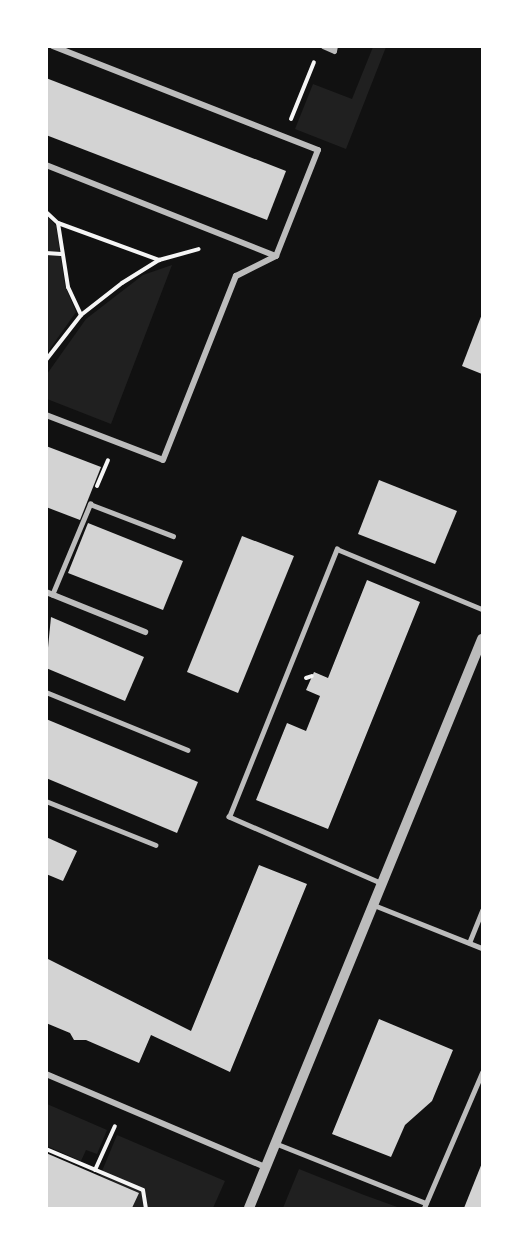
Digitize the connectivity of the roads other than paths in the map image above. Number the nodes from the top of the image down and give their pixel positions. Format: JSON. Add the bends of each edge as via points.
{"nodes":[{"id":1,"x":53,"y":46,"type":"edge"},
{"id":2,"x":323,"y":46,"type":"edge"},
{"id":3,"x":336,"y":46,"type":"edge"},
{"id":4,"x":46,"y":165,"type":"edge"},
{"id":5,"x":276,"y":256,"type":"junction"},
{"id":6,"x":46,"y":415,"type":"edge"},
{"id":7,"x":174,"y":536,"type":"dead end"},
{"id":8,"x":50,"y":593,"type":"edge"},
{"id":9,"x":483,"y":609,"type":"edge"},
{"id":10,"x":146,"y":632,"type":"dead end"},
{"id":11,"x":483,"y":639,"type":"edge"},
{"id":12,"x":46,"y":692,"type":"edge"},
{"id":13,"x":188,"y":750,"type":"dead end"},
{"id":14,"x":46,"y":801,"type":"edge"},
{"id":15,"x":156,"y":845,"type":"dead end"},
{"id":16,"x":383,"y":884,"type":"junction"},
{"id":17,"x":374,"y":905,"type":"junction"},
{"id":18,"x":483,"y":911,"type":"edge"},
{"id":19,"x":470,"y":943,"type":"junction"},
{"id":20,"x":483,"y":948,"type":"edge"},
{"id":21,"x":483,"y":1073,"type":"edge"},
{"id":22,"x":46,"y":1074,"type":"edge"},
{"id":23,"x":275,"y":1143,"type":"junction"},
{"id":24,"x":265,"y":1167,"type":"junction"},
{"id":25,"x":425,"y":1206,"type":"edge"},
{"id":26,"x":249,"y":1209,"type":"edge"}],
"edges":[{"from":1,"to":5,"type":"street","via":[[318,150]]},
{"from":2,"to":3,"type":"lane","via":[[334,51]]},
{"from":4,"to":5,"type":"street"},
{"from":5,"to":6,"type":"street","via":[[236,276],[163,460]]},
{"from":7,"to":8,"type":"lane","via":[[90,504]]},
{"from":8,"to":10,"type":"street"},
{"from":9,"to":16,"type":"lane","via":[[337,549],[229,818]]},
{"from":11,"to":16,"type":"street"},
{"from":12,"to":13,"type":"lane"},
{"from":14,"to":15,"type":"lane"},
{"from":16,"to":17,"type":"street"},
{"from":17,"to":19,"type":"lane"},
{"from":17,"to":23,"type":"street"},
{"from":18,"to":19,"type":"lane"},
{"from":19,"to":20,"type":"lane"},
{"from":21,"to":25,"type":"lane"},
{"from":22,"to":24,"type":"street"},
{"from":23,"to":24,"type":"street"},
{"from":23,"to":25,"type":"lane"},
{"from":24,"to":26,"type":"street"}]}
